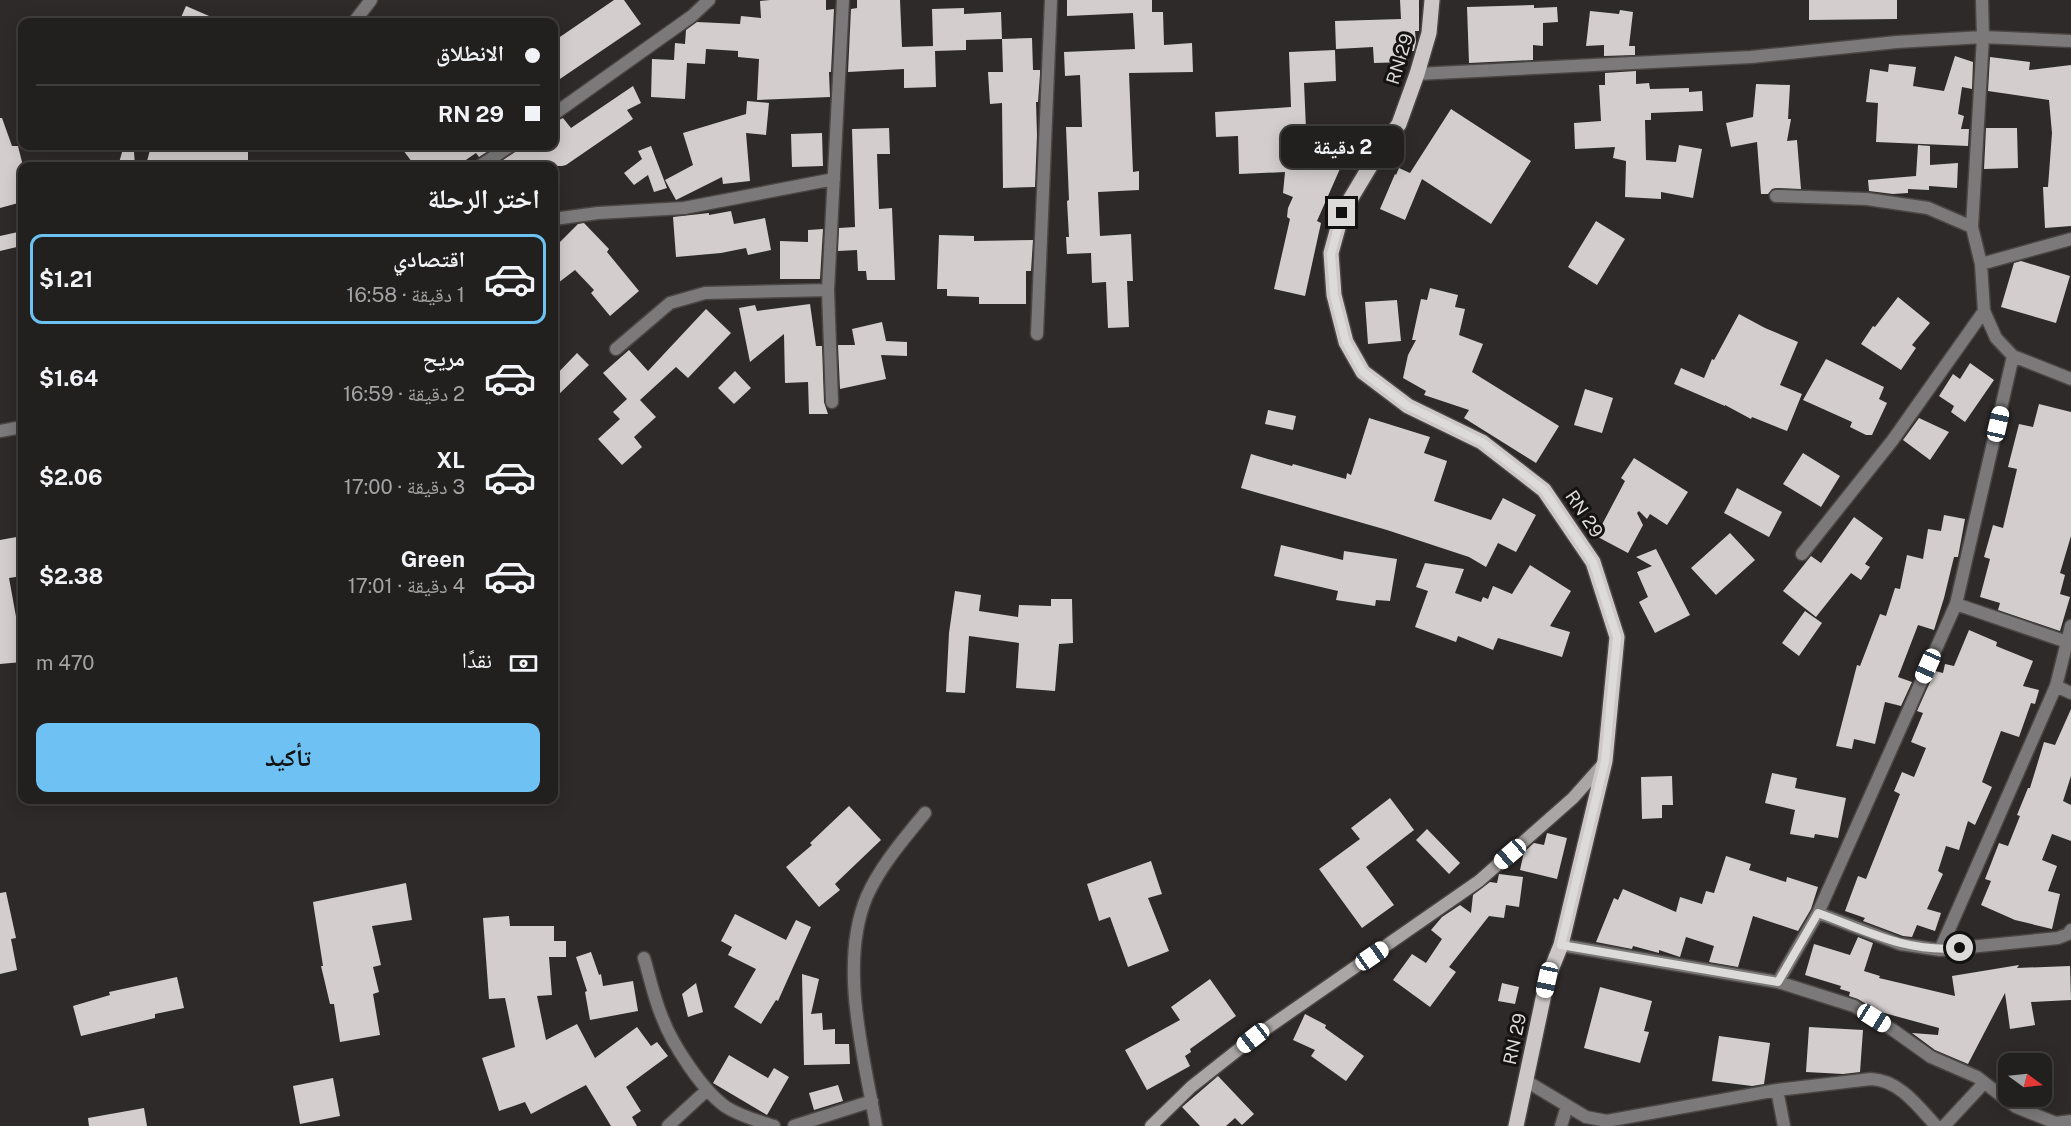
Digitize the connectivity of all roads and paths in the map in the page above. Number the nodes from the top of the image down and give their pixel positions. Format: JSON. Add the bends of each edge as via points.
{"nodes":[{"id":1,"x":371,"y":0,"type":"edge"},
{"id":2,"x":709,"y":0,"type":"edge"},
{"id":3,"x":843,"y":0,"type":"edge"},
{"id":4,"x":1051,"y":0,"type":"edge"},
{"id":5,"x":1432,"y":0,"type":"edge"},
{"id":6,"x":1983,"y":0,"type":"edge"},
{"id":7,"x":357,"y":18,"type":"edge"},
{"id":8,"x":1983,"y":37,"type":"junction"},
{"id":9,"x":2071,"y":41,"type":"edge"},
{"id":10,"x":1417,"y":74,"type":"junction"},
{"id":11,"x":558,"y":111,"type":"edge"},
{"id":12,"x":504,"y":150,"type":"edge"},
{"id":13,"x":486,"y":162,"type":"edge"},
{"id":14,"x":834,"y":179,"type":"junction"},
{"id":15,"x":1776,"y":196,"type":"dead end"},
{"id":16,"x":558,"y":218,"type":"edge"},
{"id":17,"x":1972,"y":228,"type":"junction"},
{"id":18,"x":2071,"y":240,"type":"edge"},
{"id":19,"x":1981,"y":264,"type":"junction"},
{"id":20,"x":828,"y":290,"type":"junction"},
{"id":21,"x":1984,"y":311,"type":"junction"},
{"id":22,"x":1037,"y":334,"type":"dead end"},
{"id":23,"x":616,"y":349,"type":"dead end"},
{"id":24,"x":2013,"y":356,"type":"junction"},
{"id":25,"x":2071,"y":379,"type":"edge"},
{"id":26,"x":832,"y":402,"type":"dead end"},
{"id":27,"x":18,"y":428,"type":"edge"},
{"id":28,"x":0,"y":431,"type":"edge"},
{"id":29,"x":1802,"y":554,"type":"dead end"},
{"id":30,"x":1956,"y":604,"type":"junction"},
{"id":31,"x":2071,"y":626,"type":"edge"},
{"id":32,"x":2067,"y":642,"type":"junction"},
{"id":33,"x":2056,"y":686,"type":"junction"},
{"id":34,"x":2071,"y":693,"type":"edge"},
{"id":35,"x":1605,"y":761,"type":"junction"},
{"id":36,"x":925,"y":813,"type":"dead end"},
{"id":37,"x":1818,"y":913,"type":"junction"},
{"id":38,"x":2071,"y":930,"type":"edge"},
{"id":39,"x":1561,"y":945,"type":"junction"},
{"id":40,"x":1940,"y":950,"type":"junction"},
{"id":41,"x":644,"y":958,"type":"dead end"},
{"id":42,"x":1778,"y":982,"type":"junction"},
{"id":43,"x":1526,"y":1081,"type":"junction"},
{"id":44,"x":1984,"y":1083,"type":"junction"},
{"id":45,"x":707,"y":1090,"type":"junction"},
{"id":46,"x":1777,"y":1090,"type":"junction"},
{"id":47,"x":872,"y":1101,"type":"junction"},
{"id":48,"x":1567,"y":1106,"type":"junction"},
{"id":49,"x":2071,"y":1121,"type":"edge"},
{"id":50,"x":668,"y":1126,"type":"edge"},
{"id":51,"x":774,"y":1126,"type":"edge"},
{"id":52,"x":794,"y":1126,"type":"edge"},
{"id":53,"x":876,"y":1126,"type":"edge"},
{"id":54,"x":1151,"y":1126,"type":"edge"},
{"id":55,"x":1516,"y":1126,"type":"edge"},
{"id":56,"x":1562,"y":1126,"type":"edge"},
{"id":57,"x":1784,"y":1126,"type":"edge"},
{"id":58,"x":1936,"y":1126,"type":"edge"},
{"id":59,"x":1944,"y":1126,"type":"edge"}],
"edges":[{"from":1,"to":7,"type":"street"},
{"from":2,"to":11,"type":"street"},
{"from":3,"to":14,"type":"street"},
{"from":4,"to":22,"type":"street"},
{"from":5,"to":10,"type":"main road","name":"RN 29","number":"RN 29","via":[[1429,33]]},
{"from":6,"to":8,"type":"street"},
{"from":8,"to":9,"type":"street"},
{"from":8,"to":10,"type":"street","via":[[1751,57]]},
{"from":8,"to":17,"type":"street"},
{"from":10,"to":35,"type":"main road","name":"RN 29","number":"RN 29","via":[[1399,124],[1342,213],[1331,254],[1334,295],[1346,342],[1363,372],[1408,406],[1482,442],[1544,490],[1593,562],[1617,637]]},
{"from":12,"to":13,"type":"street"},
{"from":14,"to":16,"type":"street","via":[[684,208]]},
{"from":14,"to":20,"type":"street"},
{"from":15,"to":17,"type":"street","via":[[1867,199],[1928,208]]},
{"from":17,"to":19,"type":"street"},
{"from":18,"to":19,"type":"street"},
{"from":19,"to":21,"type":"street"},
{"from":20,"to":23,"type":"street","via":[[705,293],[670,303]]},
{"from":20,"to":26,"type":"street"},
{"from":21,"to":24,"type":"street","via":[[1996,338]]},
{"from":21,"to":29,"type":"street","via":[[1892,441]]},
{"from":24,"to":25,"type":"street"},
{"from":24,"to":30,"type":"street"},
{"from":27,"to":28,"type":"street"},
{"from":30,"to":32,"type":"street"},
{"from":30,"to":37,"type":"street"},
{"from":31,"to":32,"type":"street"},
{"from":32,"to":33,"type":"street"},
{"from":33,"to":34,"type":"street"},
{"from":33,"to":40,"type":"street"},
{"from":35,"to":39,"type":"main road","name":"RN 29","number":"RN 29"},
{"from":35,"to":54,"type":"main road","via":[[1573,798],[1479,881],[1253,1038],[1191,1086]]},
{"from":36,"to":47,"type":"street","via":[[887,861],[867,897],[853,948],[856,1009]]},
{"from":37,"to":40,"type":"street","via":[[1900,944]]},
{"from":37,"to":42,"type":"street"},
{"from":38,"to":40,"type":"street","via":[[2058,938]]},
{"from":39,"to":42,"type":"street"},
{"from":39,"to":43,"type":"main road","name":"RN 29","number":"RN 29","via":[[1547,980]]},
{"from":41,"to":45,"type":"street","via":[[662,1018]]},
{"from":42,"to":44,"type":"street","via":[[1854,1006],[1931,1057]]},
{"from":43,"to":48,"type":"street"},
{"from":43,"to":55,"type":"main road","name":"RN 29","number":"RN 29"},
{"from":44,"to":49,"type":"street","via":[[2016,1107],[2056,1123]]},
{"from":44,"to":59,"type":"street"},
{"from":45,"to":50,"type":"street"},
{"from":45,"to":51,"type":"street","via":[[728,1108]]},
{"from":46,"to":48,"type":"street","via":[[1607,1121],[1586,1117]]},
{"from":46,"to":57,"type":"street"},
{"from":46,"to":58,"type":"street","via":[[1883,1080],[1902,1092]]},
{"from":47,"to":52,"type":"street"},
{"from":47,"to":53,"type":"street"},
{"from":48,"to":56,"type":"street"}]}
